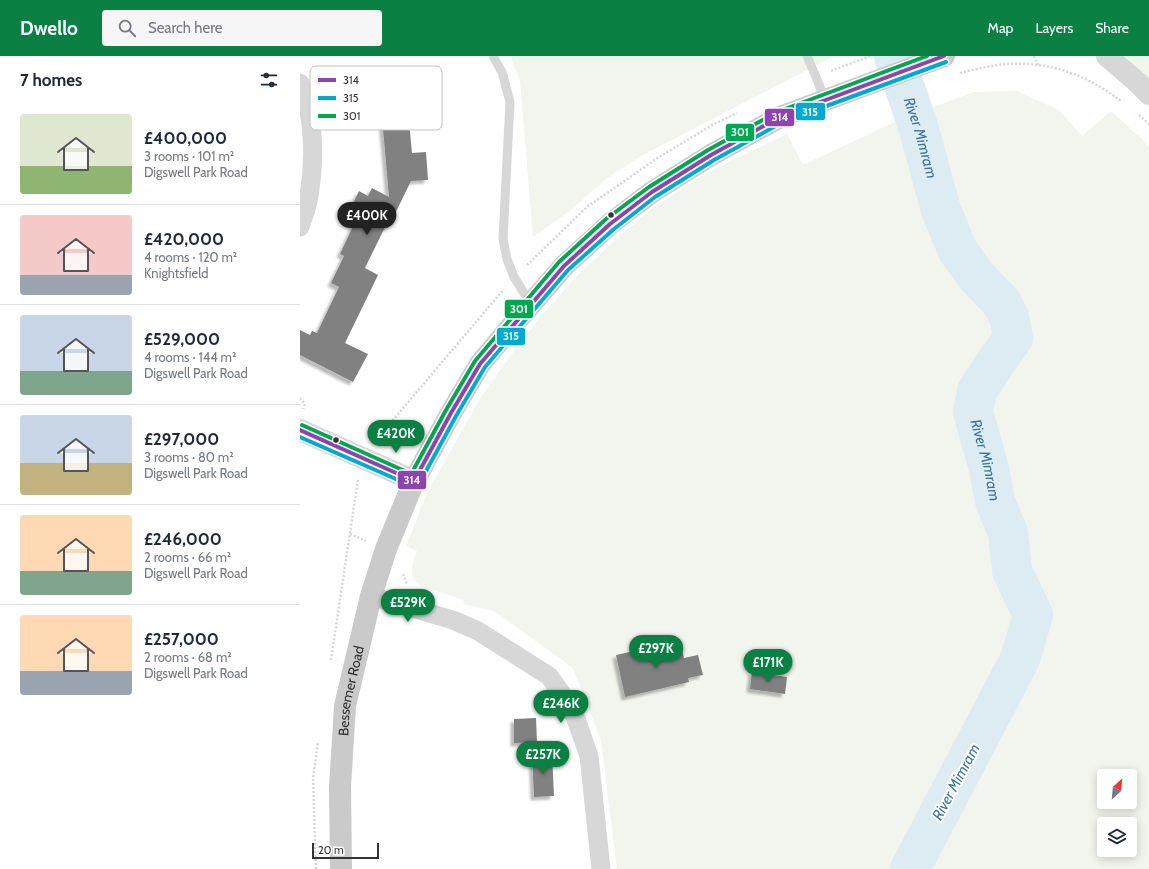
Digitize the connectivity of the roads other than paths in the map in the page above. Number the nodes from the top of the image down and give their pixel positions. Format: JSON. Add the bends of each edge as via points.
{"nodes":[{"id":1,"x":493,"y":56,"type":"edge"},
{"id":2,"x":807,"y":56,"type":"edge"},
{"id":3,"x":1107,"y":56,"type":"edge"},
{"id":4,"x":947,"y":62,"type":"edge"},
{"id":5,"x":300,"y":83,"type":"edge"},
{"id":6,"x":1149,"y":94,"type":"edge"},
{"id":7,"x":834,"y":97,"type":"junction"},
{"id":8,"x":310,"y":119,"type":"edge"},
{"id":9,"x":312,"y":130,"type":"edge"},
{"id":10,"x":300,"y":227,"type":"edge"},
{"id":11,"x":531,"y":304,"type":"junction"},
{"id":12,"x":300,"y":430,"type":"edge"},
{"id":13,"x":414,"y":481,"type":"junction"},
{"id":14,"x":371,"y":596,"type":"junction"},
{"id":15,"x":341,"y":869,"type":"edge"},
{"id":16,"x":601,"y":869,"type":"edge"}],
"edges":[{"from":1,"to":11,"type":"lane","via":[[502,72],[510,102],[503,239],[514,277]]},
{"from":2,"to":7,"type":"lane","via":[[816,76]]},
{"from":3,"to":6,"type":"street"},
{"from":4,"to":7,"type":"main road","name":"Bessemer Road"},
{"from":5,"to":8,"type":"street","via":[[306,96]]},
{"from":7,"to":11,"type":"main road","name":"Bessemer Road","via":[[780,117],[711,155],[652,192],[610,224],[564,266]]},
{"from":9,"to":10,"type":"street","via":[[312,171],[307,207]]},
{"from":11,"to":13,"type":"main road","name":"Bessemer Road","via":[[480,364]]},
{"from":12,"to":13,"type":"street"},
{"from":13,"to":14,"type":"main road","name":"Bessemer Road","via":[[386,550]]},
{"from":14,"to":15,"type":"main road","name":"Bessemer Road","via":[[345,706],[340,787]]},
{"from":14,"to":16,"type":"street","via":[[453,620],[478,631],[549,676],[572,708],[589,756]]}]}
